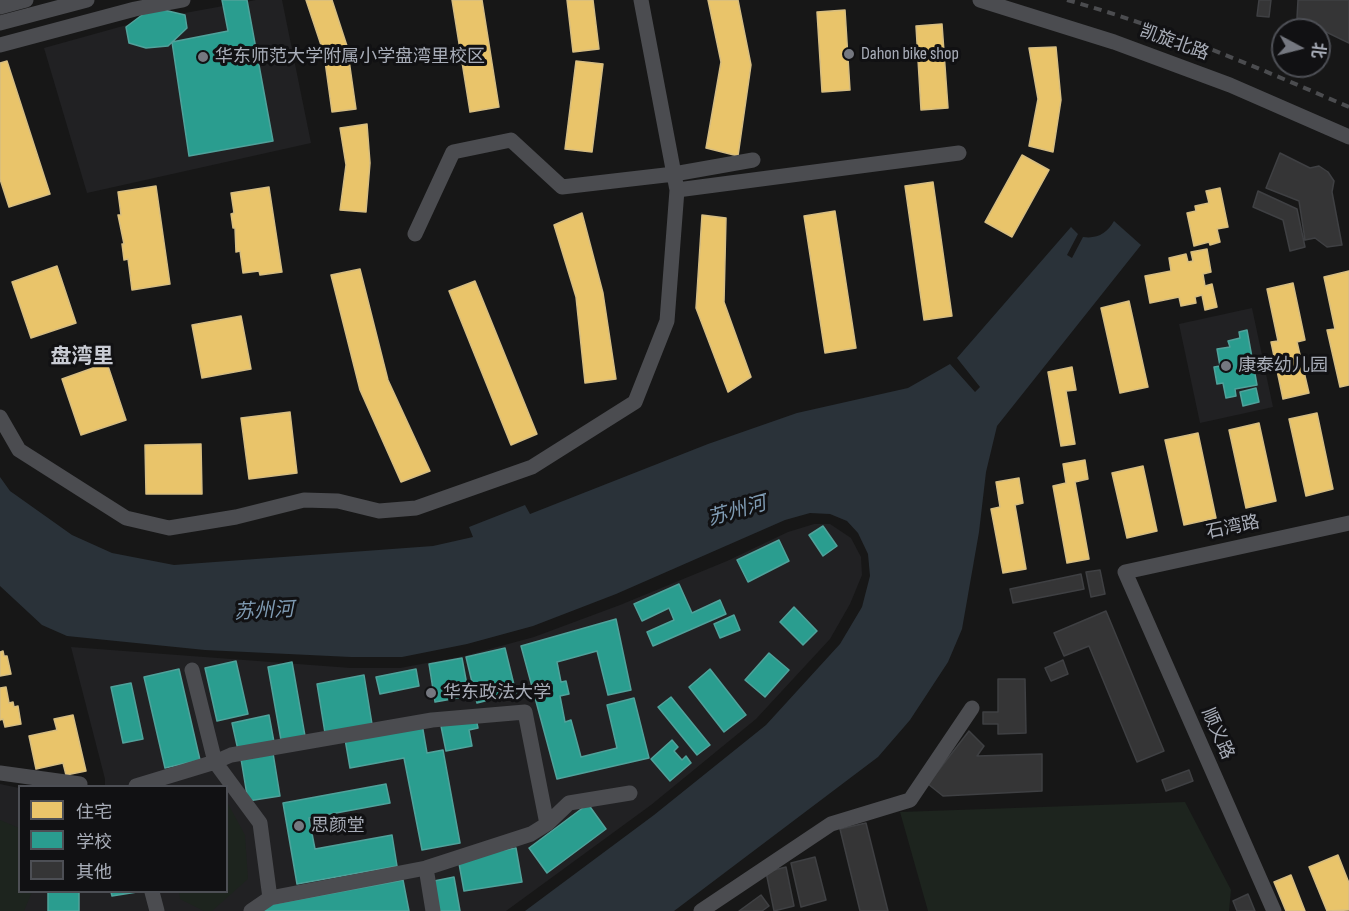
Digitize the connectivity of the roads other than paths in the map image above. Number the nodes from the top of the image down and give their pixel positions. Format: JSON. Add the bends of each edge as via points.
{"nodes":[{"id":1,"x":26,"y":0,"type":"edge"},
{"id":2,"x":87,"y":0,"type":"edge"},
{"id":3,"x":183,"y":0,"type":"edge"},
{"id":4,"x":641,"y":0,"type":"edge"},
{"id":5,"x":980,"y":0,"type":"edge"},
{"id":6,"x":0,"y":7,"type":"edge"},
{"id":7,"x":0,"y":23,"type":"edge"},
{"id":8,"x":0,"y":45,"type":"edge"},
{"id":9,"x":1349,"y":137,"type":"edge"},
{"id":10,"x":959,"y":153,"type":"dead end"},
{"id":11,"x":753,"y":160,"type":"dead end"},
{"id":12,"x":674,"y":174,"type":"junction"},
{"id":13,"x":677,"y":190,"type":"junction"},
{"id":14,"x":415,"y":234,"type":"dead end"},
{"id":15,"x":0,"y":417,"type":"edge"},
{"id":16,"x":1349,"y":522,"type":"edge"},
{"id":17,"x":1125,"y":572,"type":"joint"},
{"id":18,"x":192,"y":670,"type":"dead end"},
{"id":19,"x":972,"y":708,"type":"dead end"},
{"id":20,"x":215,"y":762,"type":"junction"},
{"id":21,"x":0,"y":773,"type":"edge"},
{"id":22,"x":80,"y":784,"type":"dead end"},
{"id":23,"x":139,"y":785,"type":"edge"},
{"id":24,"x":630,"y":793,"type":"dead end"},
{"id":25,"x":547,"y":824,"type":"junction"},
{"id":26,"x":426,"y":868,"type":"junction"},
{"id":27,"x":152,"y":893,"type":"edge"},
{"id":28,"x":261,"y":906,"type":"edge"},
{"id":29,"x":156,"y":911,"type":"edge"},
{"id":30,"x":433,"y":911,"type":"edge"},
{"id":31,"x":701,"y":911,"type":"edge"},
{"id":32,"x":1274,"y":911,"type":"edge"}],
"edges":[{"from":1,"to":6,"type":"street"},
{"from":2,"to":7,"type":"street"},
{"from":3,"to":8,"type":"street"},
{"from":4,"to":12,"type":"street"},
{"from":5,"to":9,"type":"street","name":"凯旋北路","via":[[1114,42],[1230,85]]},
{"from":10,"to":13,"type":"street"},
{"from":11,"to":12,"type":"street"},
{"from":12,"to":13,"type":"street"},
{"from":12,"to":14,"type":"street","via":[[562,187],[511,140],[453,152]]},
{"from":13,"to":15,"type":"street","via":[[667,321],[635,402],[532,467],[416,508],[378,511],[338,501],[304,500],[169,528],[126,518],[19,450]]},
{"from":16,"to":17,"type":"street","name":"石湾路"},
{"from":17,"to":32,"type":"street","name":"顺义路"},
{"from":18,"to":20,"type":"street"},
{"from":19,"to":31,"type":"street","via":[[910,800],[831,824]]},
{"from":20,"to":23,"type":"street"},
{"from":20,"to":25,"type":"street","via":[[231,755],[432,720],[525,712]]},
{"from":20,"to":28,"type":"street","via":[[260,823]]},
{"from":21,"to":22,"type":"street"},
{"from":24,"to":25,"type":"street","via":[[569,803]]},
{"from":25,"to":26,"type":"street","via":[[531,834]]},
{"from":26,"to":28,"type":"street"},
{"from":26,"to":30,"type":"street"},
{"from":27,"to":29,"type":"street"}]}
